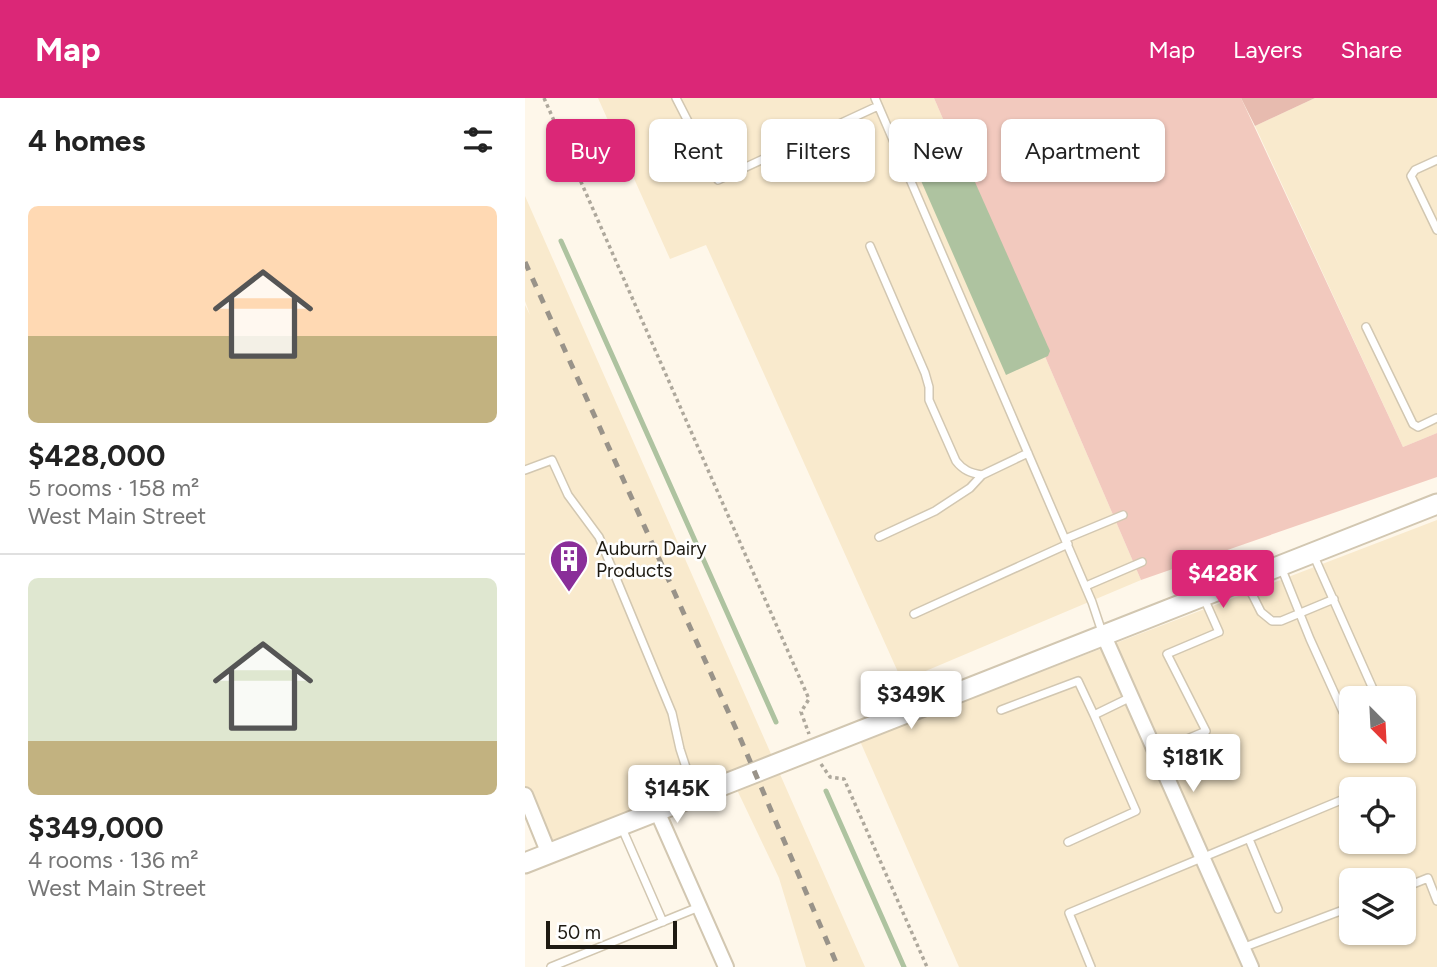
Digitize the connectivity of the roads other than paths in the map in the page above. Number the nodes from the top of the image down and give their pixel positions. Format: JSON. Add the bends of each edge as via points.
{"nodes":[{"id":1,"x":676,"y":98,"type":"edge"},
{"id":2,"x":874,"y":98,"type":"edge"},
{"id":3,"x":878,"y":106,"type":"junction"},
{"id":4,"x":1437,"y":160,"type":"edge"},
{"id":5,"x":1437,"y":229,"type":"edge"},
{"id":6,"x":870,"y":246,"type":"dead end"},
{"id":7,"x":1366,"y":327,"type":"dead end"},
{"id":8,"x":1437,"y":418,"type":"edge"},
{"id":9,"x":1028,"y":453,"type":"junction"},
{"id":10,"x":525,"y":471,"type":"edge"},
{"id":11,"x":982,"y":475,"type":"junction"},
{"id":12,"x":1437,"y":504,"type":"edge"},
{"id":13,"x":1123,"y":515,"type":"dead end"},
{"id":14,"x":879,"y":537,"type":"dead end"},
{"id":15,"x":1066,"y":542,"type":"junction"},
{"id":16,"x":1313,"y":553,"type":"junction"},
{"id":17,"x":1142,"y":562,"type":"dead end"},
{"id":18,"x":1281,"y":566,"type":"junction"},
{"id":19,"x":1245,"y":580,"type":"junction"},
{"id":20,"x":1086,"y":586,"type":"junction"},
{"id":21,"x":1203,"y":596,"type":"junction"},
{"id":22,"x":1334,"y":599,"type":"junction"},
{"id":23,"x":1300,"y":613,"type":"junction"},
{"id":24,"x":914,"y":614,"type":"dead end"},
{"id":25,"x":1104,"y":636,"type":"junction"},
{"id":26,"x":1372,"y":686,"type":"edge"},
{"id":27,"x":1131,"y":697,"type":"junction"},
{"id":28,"x":1339,"y":703,"type":"edge"},
{"id":29,"x":1001,"y":710,"type":"dead end"},
{"id":30,"x":1094,"y":715,"type":"junction"},
{"id":31,"x":1156,"y":753,"type":"junction"},
{"id":32,"x":525,"y":795,"type":"edge"},
{"id":33,"x":695,"y":795,"type":"junction"},
{"id":34,"x":1339,"y":801,"type":"edge"},
{"id":35,"x":657,"y":811,"type":"junction"},
{"id":36,"x":621,"y":826,"type":"junction"},
{"id":37,"x":1249,"y":839,"type":"junction"},
{"id":38,"x":1068,"y":842,"type":"dead end"},
{"id":39,"x":548,"y":854,"type":"junction"},
{"id":40,"x":1202,"y":858,"type":"junction"},
{"id":41,"x":525,"y":863,"type":"edge"},
{"id":42,"x":1416,"y":883,"type":"edge"},
{"id":43,"x":1437,"y":901,"type":"edge"},
{"id":44,"x":700,"y":907,"type":"junction"},
{"id":45,"x":1278,"y":909,"type":"dead end"},
{"id":46,"x":1339,"y":912,"type":"edge"},
{"id":47,"x":663,"y":922,"type":"junction"},
{"id":48,"x":1243,"y":948,"type":"junction"},
{"id":49,"x":551,"y":967,"type":"edge"},
{"id":50,"x":726,"y":967,"type":"edge"},
{"id":51,"x":1091,"y":967,"type":"edge"},
{"id":52,"x":1251,"y":967,"type":"edge"}],
"edges":[{"from":1,"to":3,"type":"lane","via":[[717,180]]},
{"from":2,"to":3,"type":"lane"},
{"from":3,"to":9,"type":"lane"},
{"from":4,"to":5,"type":"lane","via":[[1411,176]]},
{"from":6,"to":11,"type":"lane","via":[[925,373],[929,400],[955,461],[972,474]]},
{"from":7,"to":8,"type":"lane","via":[[1413,424]]},
{"from":9,"to":11,"type":"lane"},
{"from":9,"to":15,"type":"lane"},
{"from":10,"to":33,"type":"lane","via":[[552,460],[569,495],[599,537],[673,713]]},
{"from":11,"to":14,"type":"lane","via":[[935,511]]},
{"from":12,"to":16,"type":"main road"},
{"from":13,"to":15,"type":"lane"},
{"from":15,"to":20,"type":"lane"},
{"from":15,"to":24,"type":"lane"},
{"from":16,"to":18,"type":"main road"},
{"from":16,"to":22,"type":"lane"},
{"from":17,"to":20,"type":"lane"},
{"from":18,"to":19,"type":"main road"},
{"from":18,"to":23,"type":"lane"},
{"from":19,"to":21,"type":"main road"},
{"from":19,"to":23,"type":"lane","via":[[1267,619],[1281,621]]},
{"from":20,"to":25,"type":"lane"},
{"from":21,"to":25,"type":"main road"},
{"from":21,"to":31,"type":"lane","via":[[1219,632],[1167,654],[1206,732]]},
{"from":22,"to":23,"type":"lane"},
{"from":22,"to":26,"type":"lane"},
{"from":23,"to":28,"type":"lane"},
{"from":25,"to":27,"type":"street"},
{"from":25,"to":33,"type":"main road"},
{"from":27,"to":30,"type":"lane"},
{"from":27,"to":31,"type":"street"},
{"from":29,"to":30,"type":"lane","via":[[1078,681]]},
{"from":30,"to":38,"type":"lane","via":[[1136,811]]},
{"from":31,"to":40,"type":"street"},
{"from":32,"to":39,"type":"street"},
{"from":33,"to":35,"type":"main road"},
{"from":34,"to":37,"type":"lane"},
{"from":35,"to":36,"type":"main road"},
{"from":35,"to":44,"type":"street"},
{"from":36,"to":39,"type":"main road"},
{"from":36,"to":47,"type":"lane"},
{"from":37,"to":40,"type":"lane"},
{"from":37,"to":45,"type":"lane"},
{"from":39,"to":41,"type":"main road"},
{"from":40,"to":48,"type":"street"},
{"from":40,"to":51,"type":"lane","via":[[1069,913]]},
{"from":42,"to":43,"type":"lane","via":[[1428,878]]},
{"from":44,"to":47,"type":"lane"},
{"from":44,"to":50,"type":"street"},
{"from":46,"to":48,"type":"lane"},
{"from":47,"to":49,"type":"lane"},
{"from":48,"to":52,"type":"street"}]}
